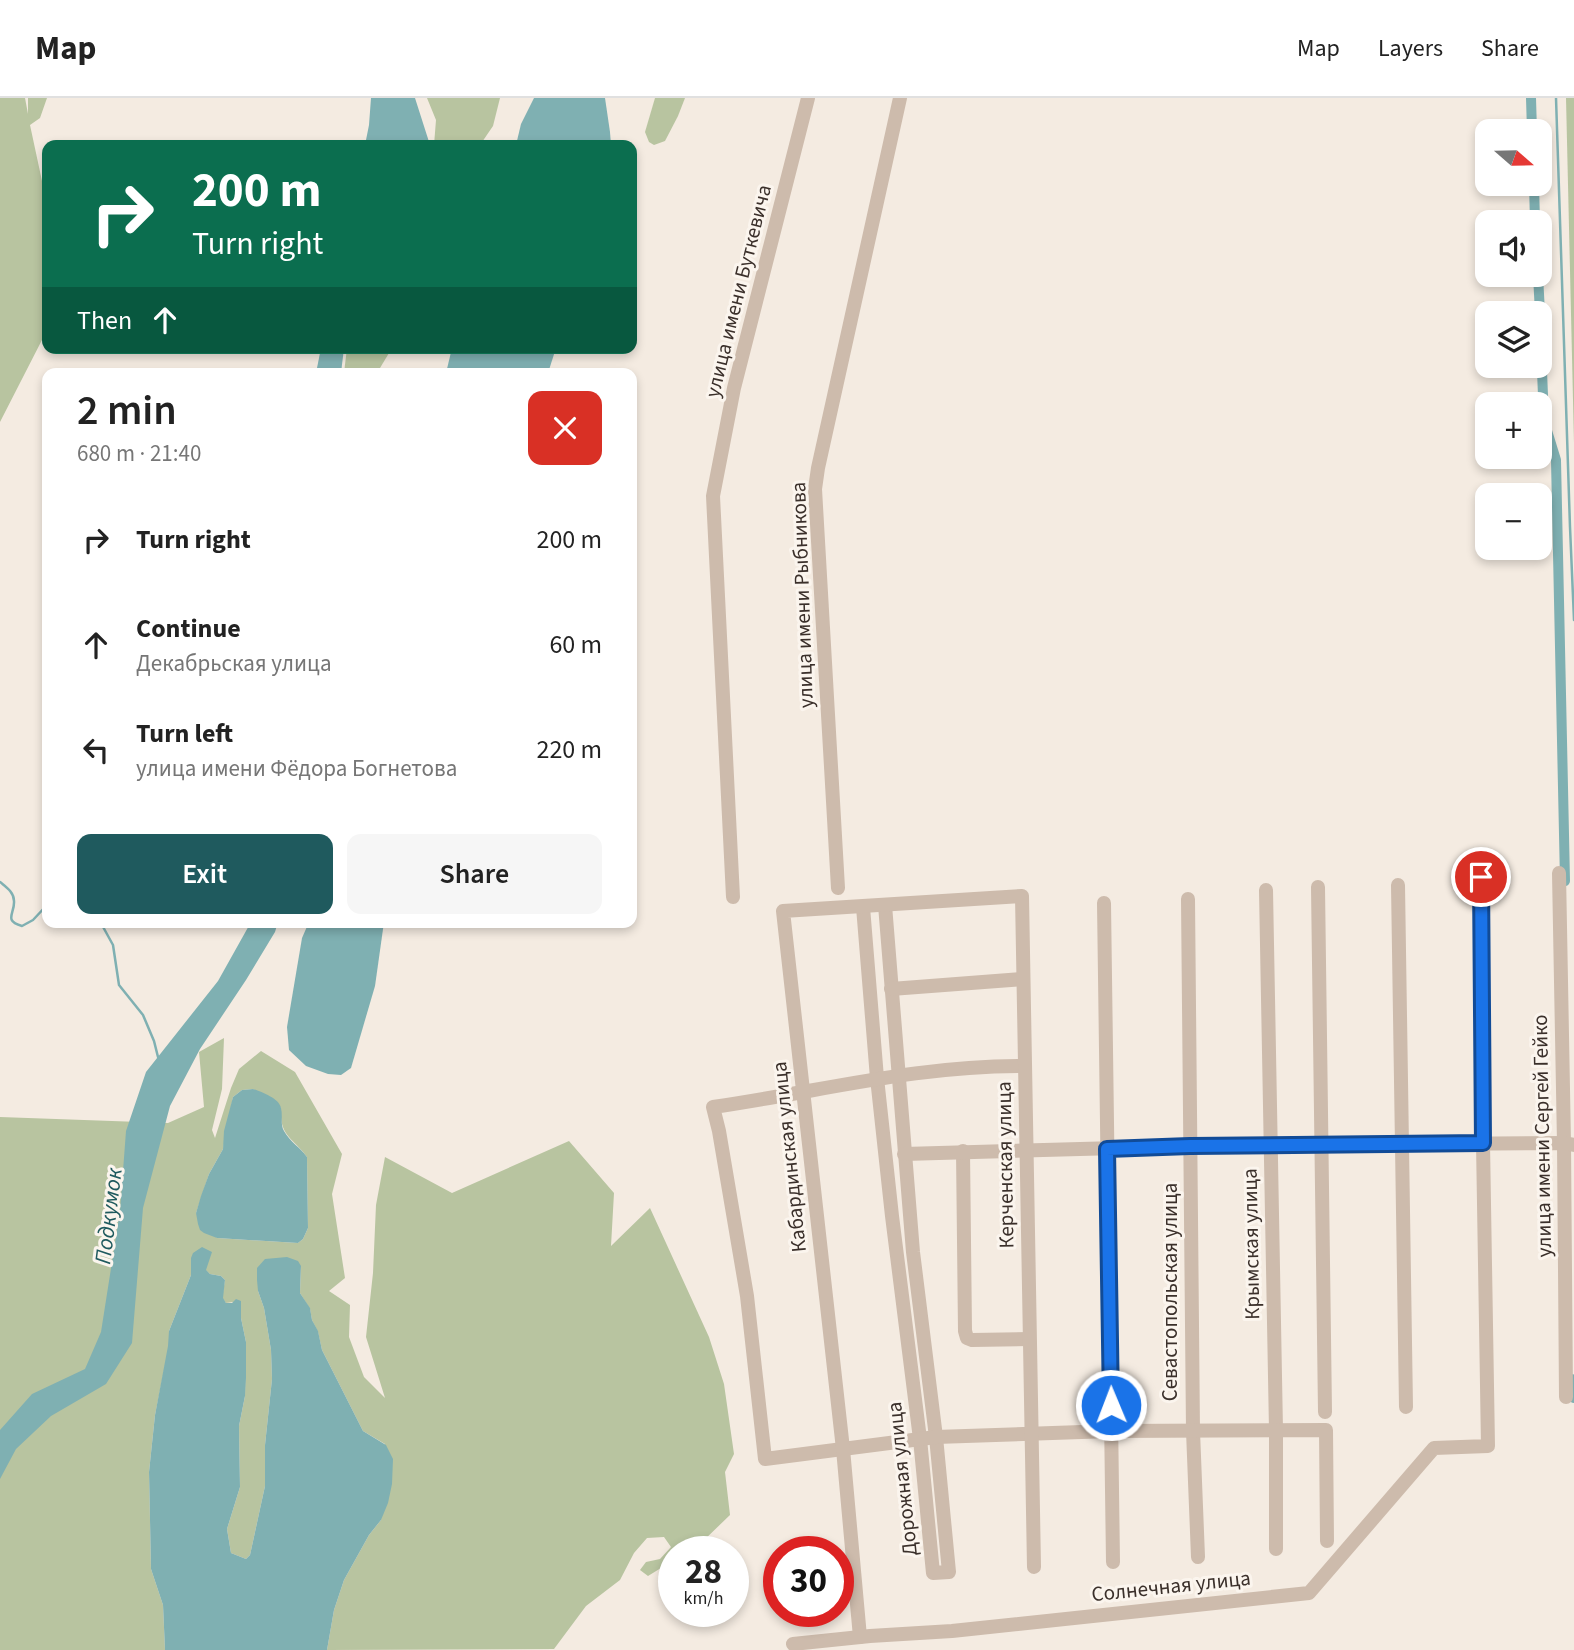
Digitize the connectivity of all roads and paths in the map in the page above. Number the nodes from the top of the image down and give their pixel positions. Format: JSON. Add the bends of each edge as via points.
{"nodes":[{"id":1,"x":808,"y":98,"type":"edge"},
{"id":2,"x":900,"y":98,"type":"edge"},
{"id":3,"x":1559,"y":873,"type":"dead end"},
{"id":4,"x":1481,"y":877,"type":"dead end"},
{"id":5,"x":1398,"y":886,"type":"dead end"},
{"id":6,"x":1318,"y":887,"type":"dead end"},
{"id":7,"x":838,"y":888,"type":"dead end"},
{"id":8,"x":1266,"y":890,"type":"dead end"},
{"id":9,"x":733,"y":897,"type":"dead end"},
{"id":10,"x":1022,"y":897,"type":"joint"},
{"id":11,"x":1188,"y":899,"type":"dead end"},
{"id":12,"x":1104,"y":902,"type":"dead end"},
{"id":13,"x":885,"y":905,"type":"junction"},
{"id":14,"x":863,"y":907,"type":"junction"},
{"id":15,"x":1023,"y":979,"type":"junction"},
{"id":16,"x":891,"y":989,"type":"junction"},
{"id":17,"x":1025,"y":1066,"type":"junction"},
{"id":18,"x":899,"y":1074,"type":"junction"},
{"id":19,"x":877,"y":1079,"type":"junction"},
{"id":20,"x":803,"y":1092,"type":"junction"},
{"id":21,"x":1483,"y":1143,"type":"junction"},
{"id":22,"x":1569,"y":1144,"type":"edge"},
{"id":23,"x":1401,"y":1145,"type":"junction"},
{"id":24,"x":1190,"y":1146,"type":"junction"},
{"id":25,"x":1270,"y":1146,"type":"junction"},
{"id":26,"x":1321,"y":1146,"type":"junction"},
{"id":27,"x":1107,"y":1149,"type":"junction"},
{"id":28,"x":1026,"y":1151,"type":"junction"},
{"id":29,"x":963,"y":1152,"type":"junction"},
{"id":30,"x":904,"y":1154,"type":"junction"},
{"id":31,"x":1029,"y":1339,"type":"junction"},
{"id":32,"x":1566,"y":1397,"type":"dead end"},
{"id":33,"x":1406,"y":1407,"type":"dead end"},
{"id":34,"x":1325,"y":1412,"type":"dead end"},
{"id":35,"x":1276,"y":1430,"type":"junction"},
{"id":36,"x":1111,"y":1431,"type":"junction"},
{"id":37,"x":1193,"y":1431,"type":"junction"},
{"id":38,"x":1031,"y":1434,"type":"junction"},
{"id":39,"x":936,"y":1437,"type":"junction"},
{"id":40,"x":920,"y":1439,"type":"junction"},
{"id":41,"x":843,"y":1449,"type":"junction"},
{"id":42,"x":1327,"y":1541,"type":"dead end"},
{"id":43,"x":1276,"y":1549,"type":"dead end"},
{"id":44,"x":1198,"y":1558,"type":"dead end"},
{"id":45,"x":1113,"y":1562,"type":"dead end"},
{"id":46,"x":1034,"y":1567,"type":"dead end"},
{"id":47,"x":860,"y":1637,"type":"junction"},
{"id":48,"x":793,"y":1644,"type":"dead end"}],
"edges":[{"from":1,"to":9,"type":"street","name":"улица имени Буткевича","via":[[734,388],[713,496]]},
{"from":2,"to":7,"type":"street","name":"улица имени Рыбникова","via":[[815,489]]},
{"from":3,"to":22,"type":"street","name":"улица имени Сергей Гейко"},
{"from":4,"to":21,"type":"street"},
{"from":5,"to":23,"type":"street"},
{"from":6,"to":26,"type":"street"},
{"from":8,"to":25,"type":"street","name":"Крымская улица"},
{"from":10,"to":13,"type":"street","name":"Кабардинская улица"},
{"from":10,"to":15,"type":"street","name":"Керченская улица"},
{"from":11,"to":24,"type":"street","name":"Севастопольская улица"},
{"from":12,"to":27,"type":"street"},
{"from":13,"to":14,"type":"street","name":"Кабардинская улица"},
{"from":13,"to":16,"type":"street","name":"Дорожная улица"},
{"from":14,"to":19,"type":"street","name":"Дорожная улица"},
{"from":14,"to":20,"type":"street","name":"Кабардинская улица","via":[[783,911]]},
{"from":15,"to":16,"type":"street"},
{"from":15,"to":17,"type":"street","name":"Керченская улица"},
{"from":16,"to":18,"type":"street","name":"Дорожная улица"},
{"from":17,"to":18,"type":"street","via":[[984,1065]]},
{"from":17,"to":28,"type":"street","name":"Керченская улица"},
{"from":18,"to":19,"type":"street"},
{"from":18,"to":30,"type":"street","name":"Дорожная улица"},
{"from":19,"to":20,"type":"street"},
{"from":19,"to":40,"type":"street","name":"Дорожная улица"},
{"from":20,"to":41,"type":"street","name":"Кабардинская улица"},
{"from":20,"to":41,"type":"street","via":[[713,1107],[747,1296],[765,1459]]},
{"from":21,"to":22,"type":"street"},
{"from":21,"to":23,"type":"street"},
{"from":21,"to":47,"type":"street","name":"Солнечная улица","via":[[1488,1446],[1434,1448],[1309,1593]]},
{"from":22,"to":32,"type":"street","name":"улица имени Сергей Гейко"},
{"from":23,"to":26,"type":"street"},
{"from":23,"to":33,"type":"street"},
{"from":24,"to":25,"type":"street"},
{"from":24,"to":27,"type":"street"},
{"from":24,"to":37,"type":"street","name":"Севастопольская улица"},
{"from":25,"to":26,"type":"street"},
{"from":25,"to":35,"type":"street","name":"Крымская улица"},
{"from":26,"to":34,"type":"street"},
{"from":27,"to":28,"type":"street"},
{"from":27,"to":36,"type":"street"},
{"from":28,"to":29,"type":"street"},
{"from":28,"to":31,"type":"street","name":"Керченская улица"},
{"from":29,"to":30,"type":"street"},
{"from":29,"to":31,"type":"street","via":[[967,1338]]},
{"from":30,"to":39,"type":"street","name":"Дорожная улица"},
{"from":31,"to":38,"type":"street","name":"Керченская улица"},
{"from":35,"to":37,"type":"street"},
{"from":35,"to":42,"type":"street","via":[[1326,1430]]},
{"from":35,"to":43,"type":"street","name":"Крымская улица"},
{"from":36,"to":37,"type":"street"},
{"from":36,"to":38,"type":"street"},
{"from":36,"to":45,"type":"street"},
{"from":37,"to":44,"type":"street","name":"Севастопольская улица"},
{"from":38,"to":39,"type":"street"},
{"from":38,"to":46,"type":"street","name":"Керченская улица"},
{"from":39,"to":40,"type":"street"},
{"from":39,"to":40,"type":"street","name":"Дорожная улица","via":[[949,1572],[933,1573]]},
{"from":40,"to":41,"type":"street"},
{"from":41,"to":47,"type":"street","name":"Кабардинская улица"},
{"from":47,"to":48,"type":"street","name":"Солнечная улица"}]}
